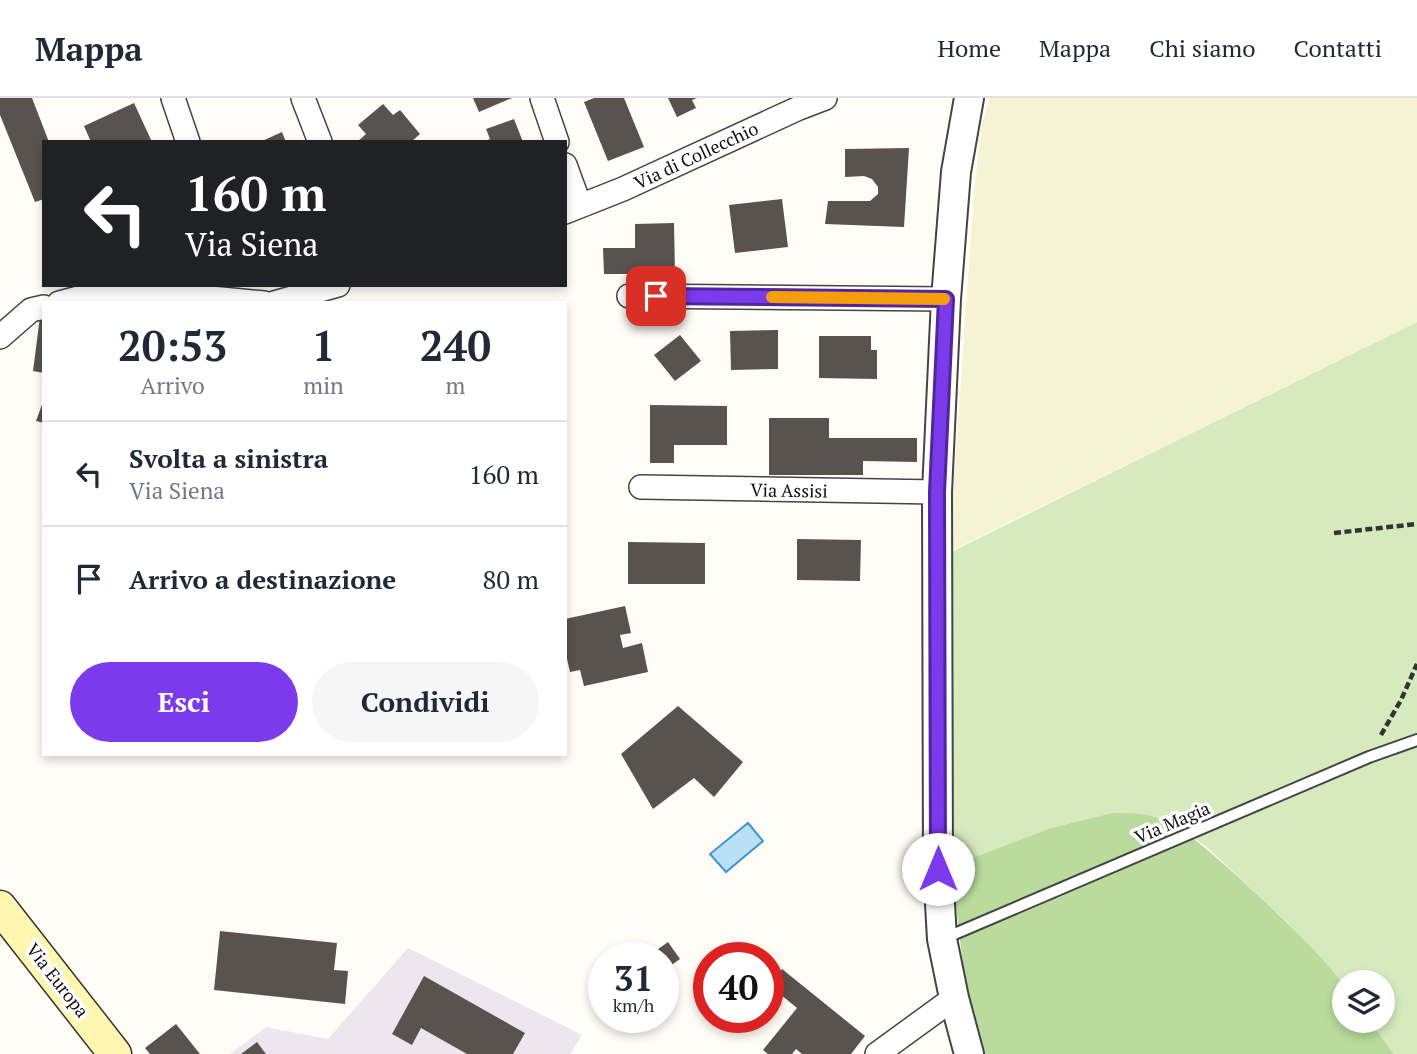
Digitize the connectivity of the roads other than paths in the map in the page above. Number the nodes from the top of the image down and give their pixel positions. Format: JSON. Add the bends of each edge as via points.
{"nodes":[{"id":1,"x":173,"y":98,"type":"edge"},
{"id":2,"x":303,"y":98,"type":"edge"},
{"id":3,"x":542,"y":98,"type":"edge"},
{"id":4,"x":825,"y":98,"type":"edge"},
{"id":5,"x":968,"y":98,"type":"edge"},
{"id":6,"x":187,"y":140,"type":"edge"},
{"id":7,"x":319,"y":140,"type":"edge"},
{"id":8,"x":556,"y":140,"type":"edge"},
{"id":9,"x":567,"y":178,"type":"edge"},
{"id":10,"x":572,"y":209,"type":"edge"},
{"id":11,"x":331,"y":287,"type":"edge"},
{"id":12,"x":247,"y":296,"type":"edge"},
{"id":13,"x":629,"y":296,"type":"dead end"},
{"id":14,"x":946,"y":299,"type":"junction"},
{"id":15,"x":66,"y":301,"type":"edge"},
{"id":16,"x":281,"y":301,"type":"edge"},
{"id":17,"x":42,"y":307,"type":"edge"},
{"id":18,"x":0,"y":337,"type":"edge"},
{"id":19,"x":641,"y":487,"type":"dead end"},
{"id":20,"x":937,"y":492,"type":"junction"},
{"id":21,"x":1417,"y":740,"type":"edge"},
{"id":22,"x":0,"y":907,"type":"edge"},
{"id":23,"x":942,"y":939,"type":"junction"},
{"id":24,"x":954,"y":998,"type":"junction"},
{"id":25,"x":115,"y":1054,"type":"edge"},
{"id":26,"x":877,"y":1054,"type":"edge"},
{"id":27,"x":969,"y":1054,"type":"edge"}],
"edges":[{"from":1,"to":6,"type":"street"},
{"from":2,"to":7,"type":"street"},
{"from":3,"to":8,"type":"street"},
{"from":4,"to":10,"type":"street","name":"Via di Collecchio"},
{"from":5,"to":14,"type":"street","via":[[956,172]]},
{"from":9,"to":10,"type":"street"},
{"from":11,"to":16,"type":"street"},
{"from":12,"to":15,"type":"street","via":[[93,293]]},
{"from":13,"to":14,"type":"street"},
{"from":14,"to":20,"type":"street"},
{"from":17,"to":18,"type":"street","via":[[31,310]]},
{"from":19,"to":20,"type":"street","name":"Via Assisi"},
{"from":20,"to":23,"type":"street"},
{"from":21,"to":23,"type":"lane","name":"Via Magia"},
{"from":22,"to":25,"type":"main road","name":"Via Europa"},
{"from":23,"to":24,"type":"street"},
{"from":24,"to":26,"type":"street"},
{"from":24,"to":27,"type":"street"}]}
